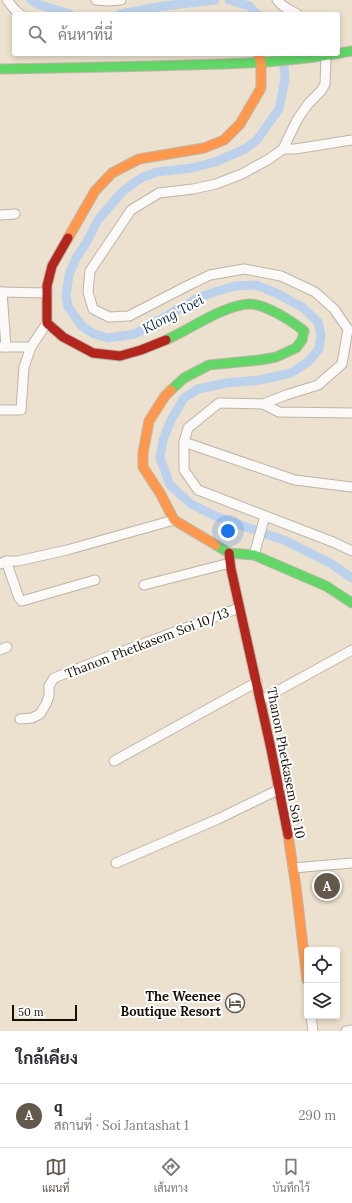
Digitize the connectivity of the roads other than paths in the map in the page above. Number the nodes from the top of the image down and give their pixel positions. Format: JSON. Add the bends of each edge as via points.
{"nodes":[{"id":1,"x":7,"y":0,"type":"edge"},
{"id":2,"x":96,"y":0,"type":"edge"},
{"id":3,"x":121,"y":0,"type":"edge"},
{"id":4,"x":277,"y":0,"type":"edge"},
{"id":5,"x":18,"y":12,"type":"edge"},
{"id":6,"x":294,"y":12,"type":"edge"},
{"id":7,"x":352,"y":51,"type":"edge"},
{"id":8,"x":340,"y":53,"type":"edge"},
{"id":9,"x":322,"y":56,"type":"edge"},
{"id":10,"x":326,"y":56,"type":"edge"},
{"id":11,"x":261,"y":59,"type":"edge"},
{"id":12,"x":0,"y":69,"type":"edge"},
{"id":13,"x":352,"y":140,"type":"edge"},
{"id":14,"x":283,"y":149,"type":"junction"},
{"id":15,"x":15,"y":214,"type":"dead end"},
{"id":16,"x":0,"y":215,"type":"edge"},
{"id":17,"x":1,"y":292,"type":"edge"},
{"id":18,"x":47,"y":293,"type":"junction"},
{"id":19,"x":47,"y":324,"type":"junction"},
{"id":20,"x":350,"y":329,"type":"edge"},
{"id":21,"x":3,"y":347,"type":"edge"},
{"id":22,"x":31,"y":347,"type":"junction"},
{"id":23,"x":263,"y":404,"type":"junction"},
{"id":24,"x":0,"y":410,"type":"edge"},
{"id":25,"x":352,"y":413,"type":"edge"},
{"id":26,"x":184,"y":442,"type":"junction"},
{"id":27,"x":352,"y":487,"type":"edge"},
{"id":28,"x":265,"y":516,"type":"junction"},
{"id":29,"x":174,"y":520,"type":"junction"},
{"id":30,"x":352,"y":551,"type":"edge"},
{"id":31,"x":254,"y":555,"type":"junction"},
{"id":32,"x":229,"y":558,"type":"junction"},
{"id":33,"x":3,"y":563,"type":"edge"},
{"id":34,"x":95,"y":580,"type":"dead end"},
{"id":35,"x":144,"y":585,"type":"dead end"},
{"id":36,"x":352,"y":603,"type":"edge"},
{"id":37,"x":239,"y":608,"type":"junction"},
{"id":38,"x":352,"y":650,"type":"edge"},
{"id":39,"x":257,"y":682,"type":"junction"},
{"id":40,"x":261,"y":700,"type":"junction"},
{"id":41,"x":20,"y":719,"type":"dead end"},
{"id":42,"x":114,"y":761,"type":"dead end"},
{"id":43,"x":280,"y":789,"type":"junction"},
{"id":44,"x":116,"y":863,"type":"dead end"},
{"id":45,"x":352,"y":863,"type":"edge"},
{"id":46,"x":293,"y":868,"type":"junction"},
{"id":47,"x":304,"y":956,"type":"edge"},
{"id":48,"x":312,"y":1019,"type":"edge"},
{"id":49,"x":352,"y":1030,"type":"edge"},
{"id":50,"x":313,"y":1031,"type":"edge"},
{"id":51,"x":346,"y":1031,"type":"edge"}],
"edges":[{"from":1,"to":5,"type":"street"},
{"from":2,"to":3,"type":"street"},
{"from":4,"to":6,"type":"street"},
{"from":7,"to":8,"type":"street"},
{"from":9,"to":11,"type":"street"},
{"from":10,"to":14,"type":"street","via":[[325,84],[297,120]]},
{"from":11,"to":12,"type":"street","via":[[191,65]]},
{"from":11,"to":18,"type":"street","via":[[261,88],[240,124],[224,140],[204,148],[139,159],[112,173],[95,191],[52,266]]},
{"from":13,"to":14,"type":"street"},
{"from":14,"to":20,"type":"street","via":[[242,174],[216,184],[159,193],[131,210],[90,271],[88,292],[93,309],[109,317],[129,316],[210,275],[244,268],[281,276],[315,292],[334,309]]},
{"from":15,"to":16,"type":"street"},
{"from":17,"to":18,"type":"street"},
{"from":17,"to":21,"type":"street"},
{"from":18,"to":19,"type":"street"},
{"from":19,"to":22,"type":"street"},
{"from":19,"to":29,"type":"street","via":[[63,337],[93,353],[120,356],[180,334],[220,312],[250,304],[264,306],[304,331],[302,340],[296,348],[276,357],[209,365],[184,378],[165,396],[149,421],[143,467]]},
{"from":20,"to":23,"type":"street","via":[[342,364],[318,385]]},
{"from":21,"to":22,"type":"street"},
{"from":22,"to":24,"type":"street","via":[[24,367],[21,410]]},
{"from":23,"to":25,"type":"street","via":[[280,412]]},
{"from":23,"to":26,"type":"street","via":[[219,403],[188,428]]},
{"from":26,"to":27,"type":"street","via":[[295,480]]},
{"from":26,"to":28,"type":"street","via":[[184,470],[198,490]]},
{"from":28,"to":30,"type":"street"},
{"from":28,"to":31,"type":"street"},
{"from":29,"to":32,"type":"street"},
{"from":29,"to":33,"type":"street","via":[[67,550]]},
{"from":31,"to":32,"type":"street"},
{"from":31,"to":36,"type":"street","via":[[326,586]]},
{"from":32,"to":35,"type":"street"},
{"from":32,"to":37,"type":"street","name":"Thanon Phetkasem Soi 10"},
{"from":33,"to":34,"type":"street","via":[[22,601]]},
{"from":37,"to":39,"type":"street","name":"Thanon Phetkasem Soi 10"},
{"from":37,"to":41,"type":"street","name":"Thanon Phetkasem Soi 10/13","via":[[54,678],[40,714]]},
{"from":38,"to":40,"type":"street"},
{"from":39,"to":40,"type":"street","name":"Thanon Phetkasem Soi 10"},
{"from":39,"to":42,"type":"street"},
{"from":40,"to":43,"type":"street","name":"Thanon Phetkasem Soi 10"},
{"from":43,"to":44,"type":"street"},
{"from":43,"to":46,"type":"street","name":"Thanon Phetkasem Soi 10"},
{"from":45,"to":46,"type":"street"},
{"from":46,"to":47,"type":"street","name":"Thanon Phetkasem Soi 10"},
{"from":48,"to":50,"type":"street"},
{"from":49,"to":51,"type":"street"}]}
